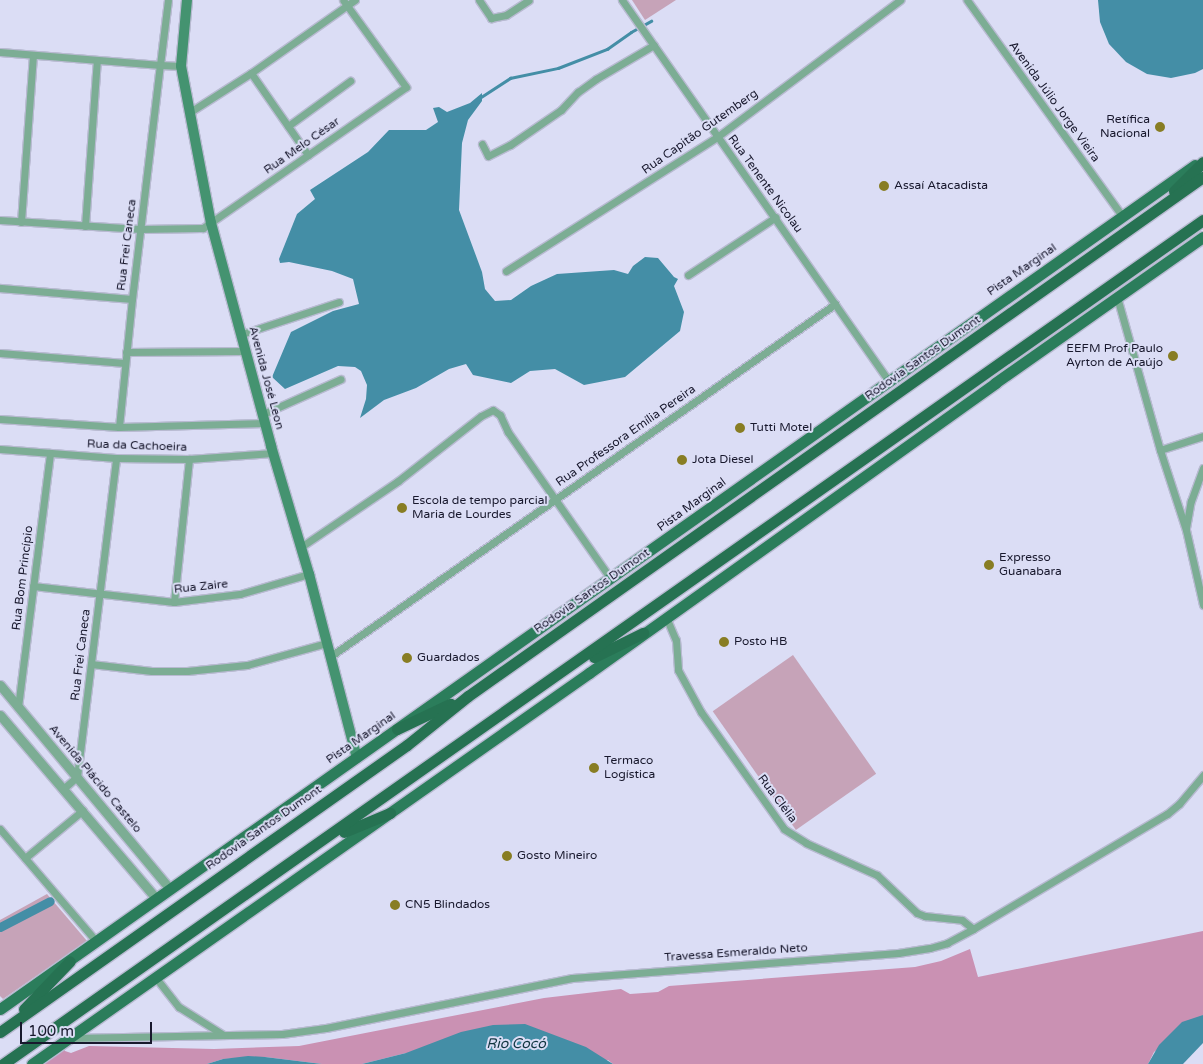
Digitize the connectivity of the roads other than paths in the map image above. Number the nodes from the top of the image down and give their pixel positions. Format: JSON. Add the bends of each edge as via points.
{"nodes":[{"id":1,"x":168,"y":0,"type":"edge"},
{"id":2,"x":187,"y":0,"type":"edge"},
{"id":3,"x":355,"y":0,"type":"edge"},
{"id":4,"x":479,"y":0,"type":"edge"},
{"id":5,"x":529,"y":0,"type":"edge"},
{"id":6,"x":622,"y":0,"type":"edge"},
{"id":7,"x":900,"y":0,"type":"edge"},
{"id":8,"x":967,"y":0,"type":"edge"},
{"id":9,"x":345,"y":3,"type":"edge"},
{"id":10,"x":654,"y":45,"type":"junction"},
{"id":11,"x":0,"y":52,"type":"edge"},
{"id":12,"x":33,"y":55,"type":"junction"},
{"id":13,"x":97,"y":60,"type":"junction"},
{"id":14,"x":160,"y":65,"type":"junction"},
{"id":15,"x":182,"y":66,"type":"junction"},
{"id":16,"x":251,"y":73,"type":"junction"},
{"id":17,"x":350,"y":81,"type":"dead end"},
{"id":18,"x":190,"y":112,"type":"junction"},
{"id":19,"x":288,"y":126,"type":"junction"},
{"id":20,"x":717,"y":137,"type":"junction"},
{"id":21,"x":482,"y":144,"type":"dead end"},
{"id":22,"x":308,"y":154,"type":"junction"},
{"id":23,"x":1203,"y":161,"type":"edge"},
{"id":24,"x":1203,"y":177,"type":"edge"},
{"id":25,"x":1153,"y":212,"type":"junction"},
{"id":26,"x":1122,"y":216,"type":"junction"},
{"id":27,"x":776,"y":217,"type":"junction"},
{"id":28,"x":0,"y":220,"type":"edge"},
{"id":29,"x":1203,"y":220,"type":"edge"},
{"id":30,"x":21,"y":222,"type":"junction"},
{"id":31,"x":211,"y":223,"type":"junction"},
{"id":32,"x":85,"y":226,"type":"junction"},
{"id":33,"x":140,"y":229,"type":"junction"},
{"id":34,"x":1203,"y":237,"type":"edge"},
{"id":35,"x":506,"y":271,"type":"dead end"},
{"id":36,"x":688,"y":275,"type":"dead end"},
{"id":37,"x":0,"y":288,"type":"edge"},
{"id":38,"x":1117,"y":297,"type":"junction"},
{"id":39,"x":132,"y":299,"type":"junction"},
{"id":40,"x":339,"y":302,"type":"dead end"},
{"id":41,"x":835,"y":304,"type":"junction"},
{"id":42,"x":242,"y":334,"type":"junction"},
{"id":43,"x":246,"y":350,"type":"junction"},
{"id":44,"x":126,"y":352,"type":"junction"},
{"id":45,"x":0,"y":353,"type":"edge"},
{"id":46,"x":125,"y":364,"type":"junction"},
{"id":47,"x":340,"y":379,"type":"dead end"},
{"id":48,"x":889,"y":381,"type":"junction"},
{"id":49,"x":0,"y":419,"type":"edge"},
{"id":50,"x":265,"y":423,"type":"junction"},
{"id":51,"x":119,"y":427,"type":"junction"},
{"id":52,"x":1203,"y":436,"type":"edge"},
{"id":53,"x":0,"y":449,"type":"edge"},
{"id":54,"x":272,"y":450,"type":"junction"},
{"id":55,"x":1160,"y":450,"type":"junction"},
{"id":56,"x":50,"y":453,"type":"junction"},
{"id":57,"x":116,"y":458,"type":"junction"},
{"id":58,"x":189,"y":459,"type":"junction"},
{"id":59,"x":1203,"y":468,"type":"edge"},
{"id":60,"x":554,"y":500,"type":"junction"},
{"id":61,"x":1186,"y":530,"type":"junction"},
{"id":62,"x":301,"y":547,"type":"junction"},
{"id":63,"x":309,"y":574,"type":"junction"},
{"id":64,"x":611,"y":579,"type":"junction"},
{"id":65,"x":33,"y":586,"type":"junction"},
{"id":66,"x":100,"y":594,"type":"junction"},
{"id":67,"x":174,"y":602,"type":"junction"},
{"id":68,"x":1203,"y":605,"type":"edge"},
{"id":69,"x":666,"y":617,"type":"junction"},
{"id":70,"x":643,"y":633,"type":"junction"},
{"id":71,"x":327,"y":643,"type":"junction"},
{"id":72,"x":331,"y":656,"type":"junction"},
{"id":73,"x":91,"y":664,"type":"junction"},
{"id":74,"x":553,"y":678,"type":"junction"},
{"id":75,"x":0,"y":685,"type":"edge"},
{"id":76,"x":468,"y":696,"type":"junction"},
{"id":77,"x":18,"y":707,"type":"junction"},
{"id":78,"x":0,"y":715,"type":"edge"},
{"id":79,"x":397,"y":729,"type":"junction"},
{"id":80,"x":357,"y":758,"type":"junction"},
{"id":81,"x":1203,"y":775,"type":"edge"},
{"id":82,"x":77,"y":777,"type":"junction"},
{"id":83,"x":64,"y":789,"type":"junction"},
{"id":84,"x":83,"y":810,"type":"junction"},
{"id":85,"x":390,"y":813,"type":"junction"},
{"id":86,"x":0,"y":829,"type":"edge"},
{"id":87,"x":324,"y":841,"type":"junction"},
{"id":88,"x":25,"y":858,"type":"junction"},
{"id":89,"x":170,"y":889,"type":"junction"},
{"id":90,"x":156,"y":898,"type":"junction"},
{"id":91,"x":973,"y":929,"type":"junction"},
{"id":92,"x":96,"y":941,"type":"junction"},
{"id":93,"x":70,"y":961,"type":"junction"},
{"id":94,"x":156,"y":978,"type":"junction"},
{"id":95,"x":0,"y":1009,"type":"edge"},
{"id":96,"x":3,"y":1030,"type":"edge"},
{"id":97,"x":222,"y":1035,"type":"junction"},
{"id":98,"x":68,"y":1038,"type":"junction"},
{"id":99,"x":3,"y":1064,"type":"edge"},
{"id":100,"x":32,"y":1064,"type":"edge"}],
"edges":[{"from":1,"to":14,"type":"street","name":"Rua Frei Caneca"},
{"from":2,"to":15,"type":"main road","name":"Avenida José Leon"},
{"from":3,"to":9,"type":"street"},
{"from":4,"to":5,"type":"street","via":[[492,18],[506,16]]},
{"from":6,"to":10,"type":"street","name":"Rua Tenente Nicolau"},
{"from":7,"to":20,"type":"street","name":"Rua Capitão Gutemberg"},
{"from":8,"to":26,"type":"street","name":"Avenida Júlio Jorge Vieira"},
{"from":9,"to":16,"type":"street"},
{"from":9,"to":22,"type":"street","name":"Rua Melo César","via":[[406,87]]},
{"from":10,"to":20,"type":"street","name":"Rua Tenente Nicolau"},
{"from":10,"to":21,"type":"street","via":[[596,79],[578,92],[562,110],[510,145],[488,156]]},
{"from":11,"to":12,"type":"street"},
{"from":12,"to":13,"type":"street"},
{"from":12,"to":30,"type":"street"},
{"from":13,"to":14,"type":"street"},
{"from":13,"to":32,"type":"street"},
{"from":14,"to":15,"type":"street"},
{"from":14,"to":33,"type":"street","name":"Rua Frei Caneca"},
{"from":15,"to":18,"type":"main road","name":"Avenida José Leon"},
{"from":16,"to":18,"type":"street"},
{"from":16,"to":19,"type":"street"},
{"from":17,"to":19,"type":"street"},
{"from":18,"to":31,"type":"main road","name":"Avenida José Leon"},
{"from":19,"to":22,"type":"street"},
{"from":20,"to":27,"type":"street","name":"Rua Tenente Nicolau"},
{"from":20,"to":35,"type":"street","name":"Rua Capitão Gutemberg"},
{"from":22,"to":31,"type":"street","name":"Rua Melo César"},
{"from":23,"to":25,"type":"highway"},
{"from":23,"to":26,"type":"main road","name":"Pista Marginal"},
{"from":24,"to":25,"type":"highway","name":"Rodovia Santos Dumont"},
{"from":25,"to":76,"type":"highway","name":"Rodovia Santos Dumont"},
{"from":26,"to":48,"type":"main road","name":"Pista Marginal"},
{"from":27,"to":36,"type":"street"},
{"from":27,"to":41,"type":"street","name":"Rua Tenente Nicolau"},
{"from":28,"to":30,"type":"street"},
{"from":29,"to":74,"type":"highway"},
{"from":30,"to":32,"type":"street"},
{"from":31,"to":33,"type":"street","via":[[203,228]]},
{"from":31,"to":42,"type":"main road","name":"Avenida José Leon"},
{"from":32,"to":33,"type":"street"},
{"from":33,"to":39,"type":"street","name":"Rua Frei Caneca"},
{"from":34,"to":38,"type":"main road"},
{"from":37,"to":39,"type":"street"},
{"from":38,"to":55,"type":"street"},
{"from":38,"to":69,"type":"main road"},
{"from":39,"to":44,"type":"street","name":"Rua Frei Caneca"},
{"from":40,"to":42,"type":"street"},
{"from":41,"to":48,"type":"street","name":"Rua Tenente Nicolau"},
{"from":41,"to":60,"type":"street","name":"Rua Professora Emília Pereira"},
{"from":42,"to":43,"type":"main road","name":"Avenida José Leon"},
{"from":43,"to":44,"type":"street"},
{"from":43,"to":50,"type":"main road","name":"Avenida José Leon"},
{"from":44,"to":46,"type":"street","name":"Rua Frei Caneca"},
{"from":45,"to":46,"type":"street"},
{"from":46,"to":51,"type":"street","name":"Rua Frei Caneca"},
{"from":47,"to":50,"type":"street"},
{"from":48,"to":64,"type":"main road","name":"Pista Marginal"},
{"from":49,"to":51,"type":"street","name":"Rua da Cachoeira"},
{"from":50,"to":51,"type":"street","name":"Rua da Cachoeira"},
{"from":50,"to":54,"type":"main road","name":"Avenida José Leon"},
{"from":52,"to":55,"type":"street"},
{"from":53,"to":56,"type":"street","name":"Rua da Cachoeira"},
{"from":54,"to":58,"type":"street","name":"Rua da Cachoeira"},
{"from":54,"to":62,"type":"main road","name":"Avenida José Leon"},
{"from":55,"to":61,"type":"street"},
{"from":56,"to":57,"type":"street","name":"Rua da Cachoeira"},
{"from":56,"to":65,"type":"street","name":"Rua Bom Princípio"},
{"from":57,"to":58,"type":"street","name":"Rua da Cachoeira"},
{"from":57,"to":66,"type":"street","name":"Rua Frei Caneca"},
{"from":58,"to":67,"type":"street"},
{"from":59,"to":61,"type":"street","via":[[1191,501]]},
{"from":60,"to":62,"type":"street","via":[[497,411],[491,410]]},
{"from":60,"to":64,"type":"street"},
{"from":60,"to":72,"type":"street","name":"Rua Professora Emília Pereira"},
{"from":61,"to":68,"type":"street"},
{"from":62,"to":63,"type":"main road","name":"Avenida José Leon"},
{"from":63,"to":67,"type":"street","name":"Rua Zaire","via":[[240,594]]},
{"from":63,"to":71,"type":"main road","name":"Avenida José Leon"},
{"from":64,"to":79,"type":"main road","name":"Pista Marginal"},
{"from":65,"to":66,"type":"street","name":"Rua Zaire"},
{"from":65,"to":77,"type":"street","name":"Rua Bom Princípio"},
{"from":66,"to":67,"type":"street","name":"Rua Zaire"},
{"from":66,"to":73,"type":"street","name":"Rua Frei Caneca"},
{"from":69,"to":70,"type":"main road"},
{"from":69,"to":91,"type":"street","name":"Rua Clélia","via":[[676,640],[678,670],[784,829],[806,843],[877,875],[917,913],[962,920]]},
{"from":70,"to":74,"type":"highway"},
{"from":70,"to":85,"type":"main road"},
{"from":71,"to":72,"type":"main road","name":"Avenida José Leon"},
{"from":71,"to":73,"type":"street","via":[[247,665],[187,671],[152,671]]},
{"from":72,"to":80,"type":"main road","name":"Avenida José Leon"},
{"from":73,"to":82,"type":"street","name":"Rua Frei Caneca"},
{"from":74,"to":87,"type":"highway"},
{"from":75,"to":77,"type":"street","name":"Avenida Plácido Castelo"},
{"from":76,"to":79,"type":"highway"},
{"from":76,"to":96,"type":"highway","name":"Rodovia Santos Dumont","via":[[407,745]]},
{"from":77,"to":82,"type":"street","name":"Avenida Plácido Castelo"},
{"from":78,"to":83,"type":"street"},
{"from":79,"to":80,"type":"main road","name":"Pista Marginal"},
{"from":80,"to":89,"type":"main road","name":"Pista Marginal"},
{"from":81,"to":91,"type":"street","name":"Travessa Esmeraldo Neto","via":[[1167,814]]},
{"from":82,"to":83,"type":"street"},
{"from":82,"to":89,"type":"street","name":"Avenida Plácido Castelo"},
{"from":83,"to":84,"type":"street"},
{"from":84,"to":88,"type":"street"},
{"from":84,"to":90,"type":"street"},
{"from":85,"to":87,"type":"highway"},
{"from":85,"to":94,"type":"main road"},
{"from":86,"to":88,"type":"street"},
{"from":87,"to":99,"type":"highway"},
{"from":88,"to":92,"type":"street"},
{"from":89,"to":90,"type":"main road","name":"Pista Marginal"},
{"from":90,"to":92,"type":"main road","name":"Pista Marginal"},
{"from":91,"to":97,"type":"street","name":"Travessa Esmeraldo Neto","via":[[947,943],[914,951],[585,976],[326,1028],[282,1034]]},
{"from":92,"to":93,"type":"main road","name":"Pista Marginal"},
{"from":93,"to":95,"type":"main road","name":"Pista Marginal"},
{"from":93,"to":96,"type":"highway"},
{"from":94,"to":97,"type":"street","via":[[179,1007]]},
{"from":94,"to":98,"type":"main road"},
{"from":97,"to":98,"type":"street","name":"Travessa Esmeraldo Neto"},
{"from":98,"to":100,"type":"main road"}]}
